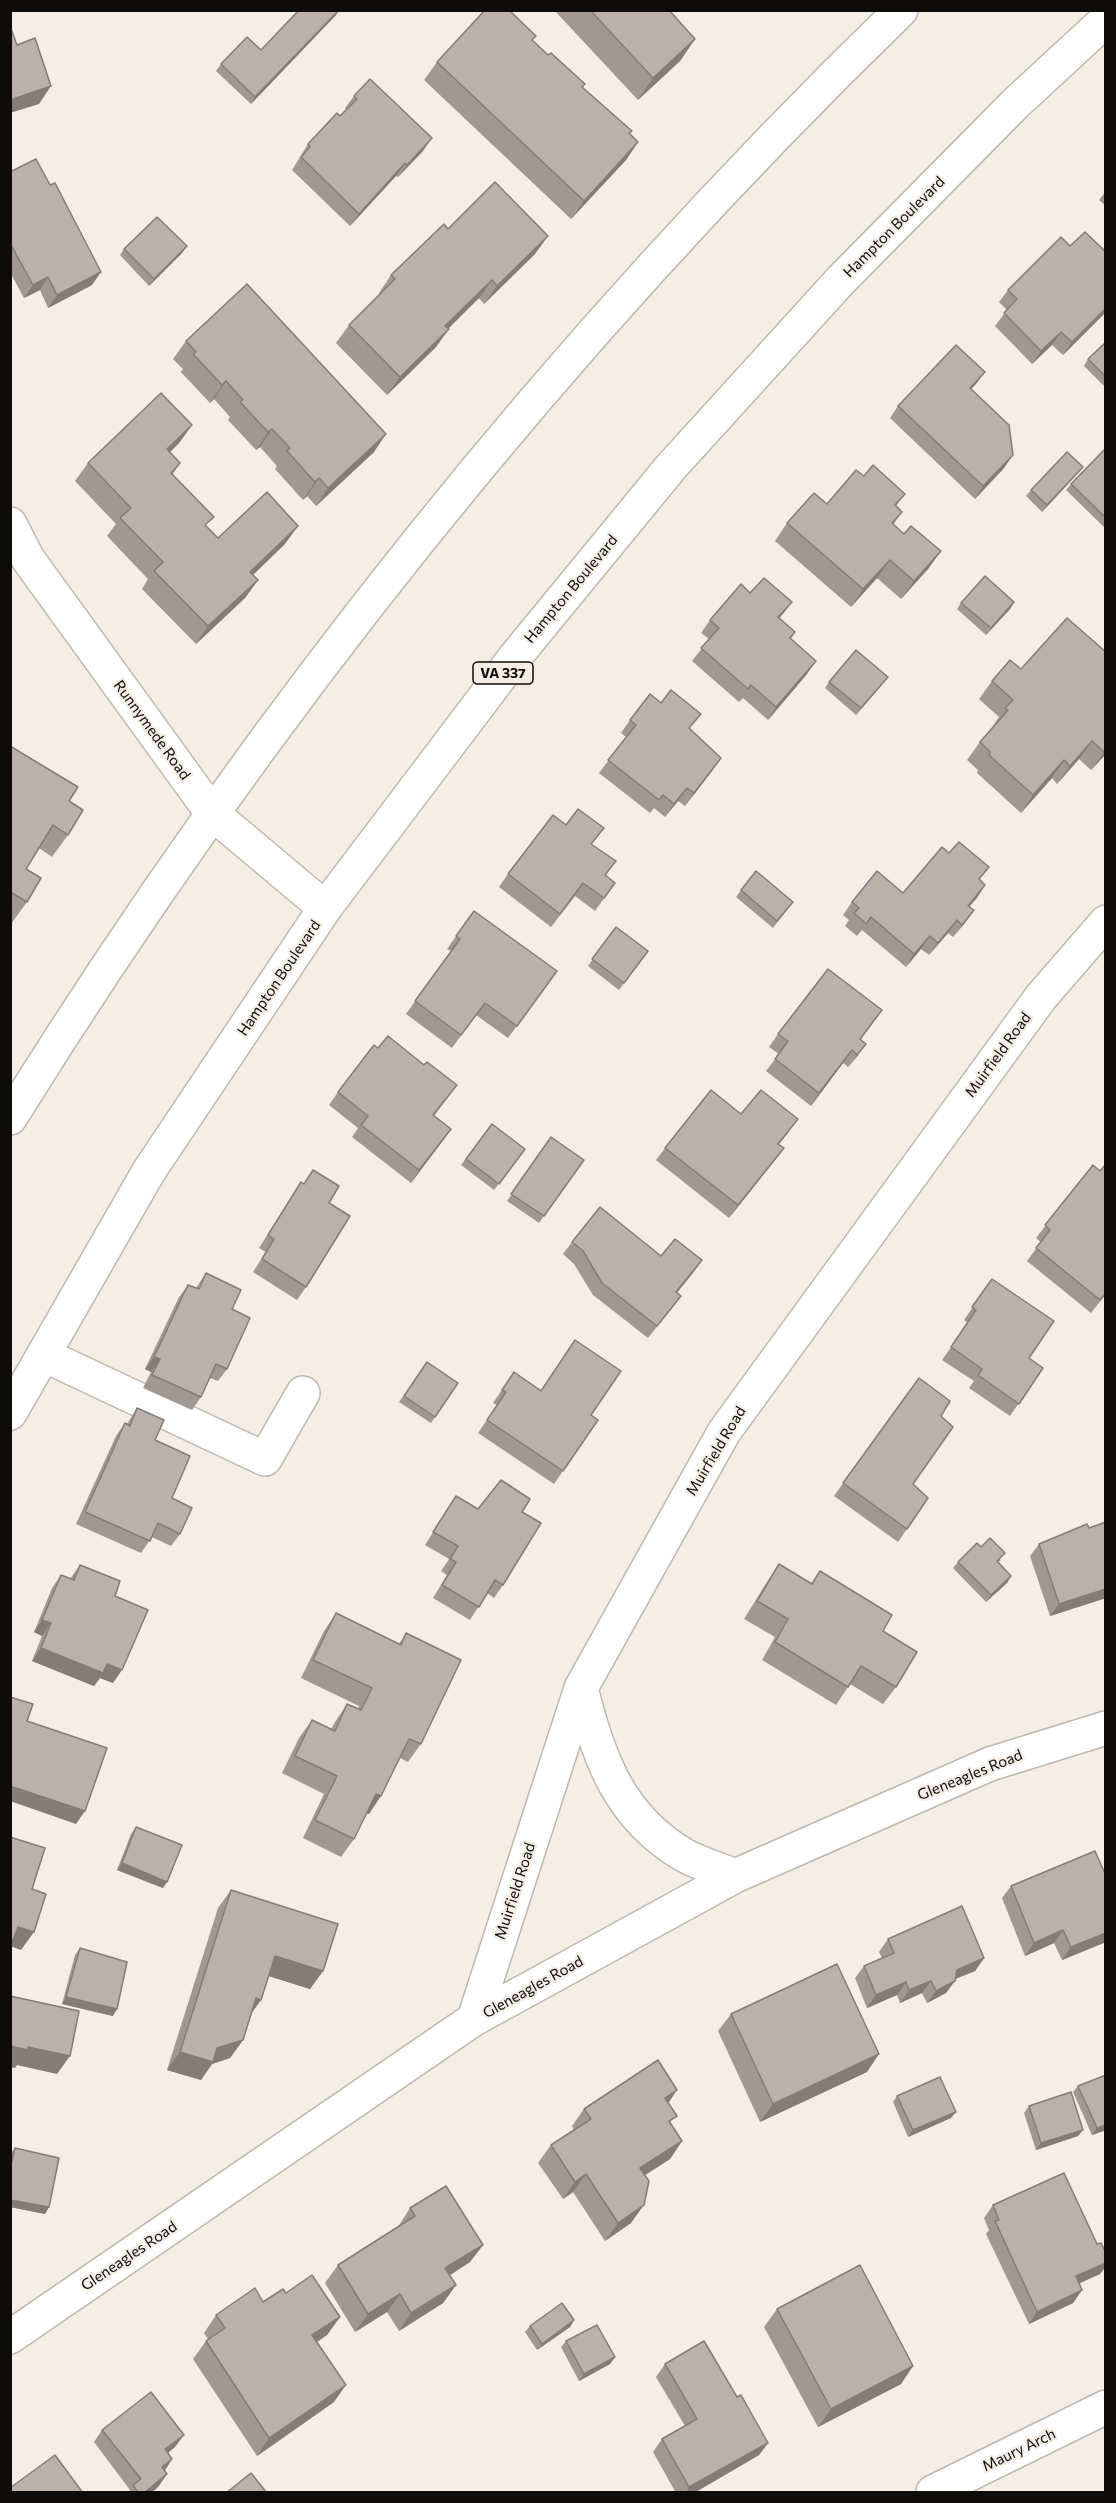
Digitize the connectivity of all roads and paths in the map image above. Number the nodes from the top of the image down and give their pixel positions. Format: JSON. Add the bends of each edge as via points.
{"nodes":[{"id":1,"x":902,"y":10,"type":"edge"},
{"id":2,"x":1106,"y":20,"type":"edge"},
{"id":3,"x":10,"y":524,"type":"edge"},
{"id":4,"x":212,"y":813,"type":"junction"},
{"id":5,"x":325,"y":909,"type":"junction"},
{"id":6,"x":1106,"y":922,"type":"edge"},
{"id":7,"x":10,"y":1118,"type":"edge"},
{"id":8,"x":44,"y":1355,"type":"junction"},
{"id":9,"x":303,"y":1393,"type":"dead end"},
{"id":10,"x":10,"y":1413,"type":"edge"},
{"id":11,"x":581,"y":1688,"type":"junction"},
{"id":12,"x":1106,"y":1728,"type":"edge"},
{"id":13,"x":735,"y":1876,"type":"junction"},
{"id":14,"x":474,"y":2019,"type":"junction"},
{"id":15,"x":10,"y":2337,"type":"edge"},
{"id":16,"x":1106,"y":2407,"type":"edge"},
{"id":17,"x":933,"y":2493,"type":"edge"}],
"edges":[{"from":1,"to":4,"type":"street","via":[[826,83],[620,304],[460,493]]},
{"from":2,"to":5,"type":"street","name":"Hampton Boulevard","number":"VA 337","via":[[1016,103],[841,280],[671,467],[515,657]]},
{"from":3,"to":4,"type":"street","name":"Runnymede Road","via":[[28,559]]},
{"from":4,"to":5,"type":"street","name":"Runnymede Road"},
{"from":4,"to":7,"type":"street"},
{"from":5,"to":8,"type":"street","name":"Hampton Boulevard","number":"VA 337","via":[[149,1171]]},
{"from":6,"to":11,"type":"street","name":"Muirfield Road","via":[[1041,996],[724,1432]]},
{"from":8,"to":9,"type":"street","via":[[265,1459]]},
{"from":8,"to":10,"type":"street","name":"Hampton Boulevard","number":"VA 337"},
{"from":11,"to":13,"type":"street","via":[[595,1744],[619,1792],[641,1819],[685,1855]]},
{"from":11,"to":14,"type":"street","name":"Muirfield Road"},
{"from":12,"to":13,"type":"street","name":"Gleneagles Road","via":[[990,1764]]},
{"from":13,"to":14,"type":"street","name":"Gleneagles Road"},
{"from":14,"to":15,"type":"street","name":"Gleneagles Road"},
{"from":16,"to":17,"type":"street","name":"Maury Arch"}]}
